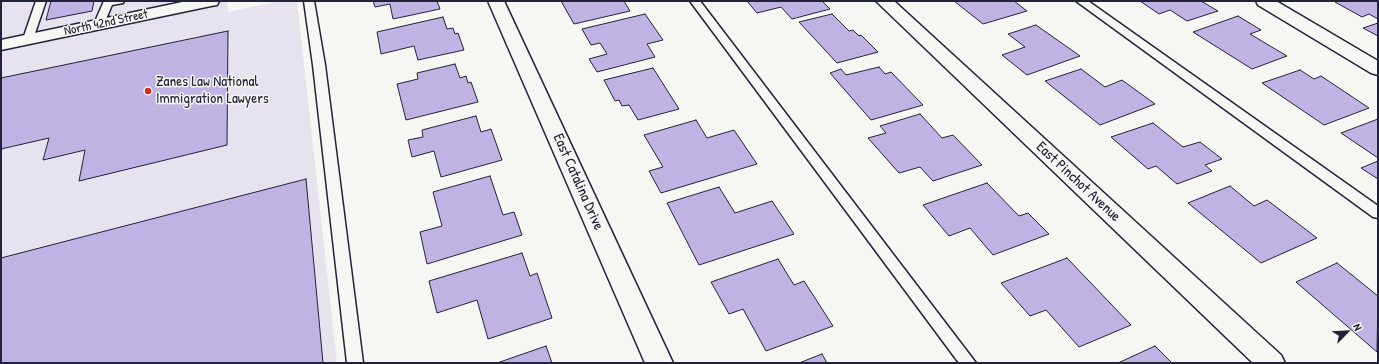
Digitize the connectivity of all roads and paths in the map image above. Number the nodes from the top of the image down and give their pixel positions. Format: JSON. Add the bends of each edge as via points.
{"nodes":[{"id":1,"x":41,"y":1,"type":"edge"},
{"id":2,"x":119,"y":1,"type":"edge"},
{"id":3,"x":211,"y":1,"type":"edge"},
{"id":4,"x":309,"y":1,"type":"edge"},
{"id":5,"x":496,"y":1,"type":"edge"},
{"id":6,"x":695,"y":1,"type":"edge"},
{"id":7,"x":884,"y":1,"type":"edge"},
{"id":8,"x":1082,"y":1,"type":"edge"},
{"id":9,"x":1264,"y":1,"type":"edge"},
{"id":10,"x":184,"y":4,"type":"edge"},
{"id":11,"x":99,"y":24,"type":"junction"},
{"id":12,"x":28,"y":39,"type":"junction"},
{"id":13,"x":1,"y":45,"type":"edge"},
{"id":14,"x":1378,"y":69,"type":"edge"},
{"id":15,"x":1378,"y":213,"type":"edge"},
{"id":16,"x":355,"y":363,"type":"edge"},
{"id":17,"x":659,"y":363,"type":"edge"},
{"id":18,"x":968,"y":363,"type":"edge"},
{"id":19,"x":1271,"y":363,"type":"edge"}],
"edges":[{"from":1,"to":12,"type":"lane"},
{"from":2,"to":11,"type":"lane","via":[[108,3]]},
{"from":3,"to":10,"type":"street","name":"North 42nd Street"},
{"from":4,"to":16,"type":"lane","via":[[320,65]]},
{"from":5,"to":17,"type":"street","name":"East Catalina Drive"},
{"from":6,"to":18,"type":"lane"},
{"from":7,"to":19,"type":"street","name":"East Pinchot Avenue"},
{"from":8,"to":15,"type":"lane"},
{"from":9,"to":14,"type":"street"},
{"from":10,"to":11,"type":"street","name":"North 42nd Street"},
{"from":11,"to":12,"type":"street","name":"North 42nd Street"},
{"from":12,"to":13,"type":"street","name":"North 42nd Street"}]}
